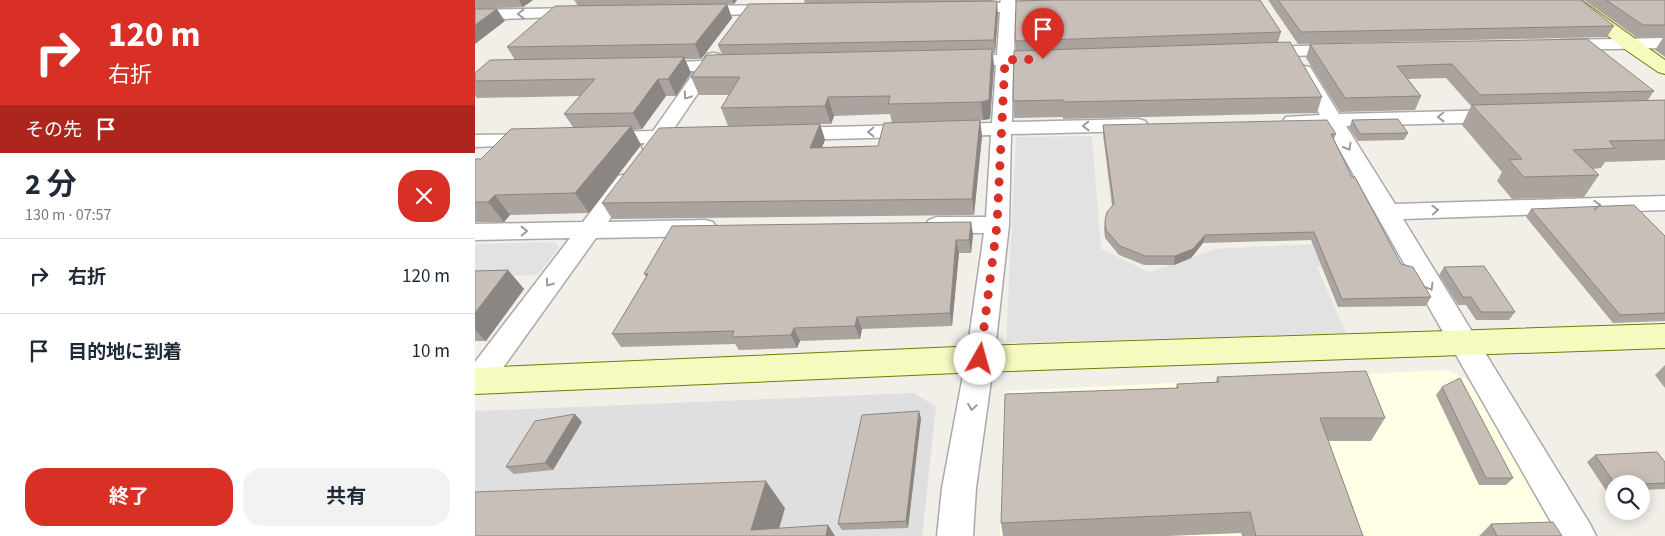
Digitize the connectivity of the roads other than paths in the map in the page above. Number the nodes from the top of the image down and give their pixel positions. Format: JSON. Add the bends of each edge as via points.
{"nodes":[{"id":1,"x":1571,"y":0,"type":"edge"},
{"id":2,"x":1008,"y":4,"type":"edge"},
{"id":3,"x":753,"y":5,"type":"edge"},
{"id":4,"x":1066,"y":5,"type":"edge"},
{"id":5,"x":948,"y":8,"type":"edge"},
{"id":6,"x":789,"y":10,"type":"edge"},
{"id":7,"x":681,"y":12,"type":"edge"},
{"id":8,"x":592,"y":13,"type":"edge"},
{"id":9,"x":475,"y":15,"type":"edge"},
{"id":10,"x":1278,"y":29,"type":"edge"},
{"id":11,"x":1665,"y":43,"type":"edge"},
{"id":12,"x":1629,"y":44,"type":"junction"},
{"id":13,"x":1550,"y":46,"type":"edge"},
{"id":14,"x":1361,"y":50,"type":"edge"},
{"id":15,"x":1292,"y":51,"type":"junction"},
{"id":16,"x":1243,"y":53,"type":"edge"},
{"id":17,"x":1064,"y":58,"type":"edge"},
{"id":18,"x":1005,"y":60,"type":"junction"},
{"id":19,"x":945,"y":62,"type":"edge"},
{"id":20,"x":747,"y":65,"type":"edge"},
{"id":21,"x":707,"y":66,"type":"junction"},
{"id":22,"x":639,"y":67,"type":"edge"},
{"id":23,"x":1665,"y":68,"type":"edge"},
{"id":24,"x":1518,"y":116,"type":"edge"},
{"id":25,"x":1332,"y":120,"type":"junction"},
{"id":26,"x":1274,"y":121,"type":"edge"},
{"id":27,"x":1157,"y":124,"type":"edge"},
{"id":28,"x":1001,"y":128,"type":"junction"},
{"id":29,"x":767,"y":134,"type":"edge"},
{"id":30,"x":699,"y":136,"type":"edge"},
{"id":31,"x":660,"y":137,"type":"junction"},
{"id":32,"x":582,"y":139,"type":"edge"},
{"id":33,"x":553,"y":140,"type":"edge"},
{"id":34,"x":475,"y":142,"type":"edge"},
{"id":35,"x":1665,"y":203,"type":"edge"},
{"id":36,"x":1386,"y":212,"type":"junction"},
{"id":37,"x":997,"y":225,"type":"junction"},
{"id":38,"x":917,"y":226,"type":"edge"},
{"id":39,"x":728,"y":228,"type":"edge"},
{"id":40,"x":589,"y":229,"type":"junction"},
{"id":41,"x":475,"y":232,"type":"edge"},
{"id":42,"x":1665,"y":336,"type":"edge"},
{"id":43,"x":1463,"y":343,"type":"junction"},
{"id":44,"x":980,"y":359,"type":"junction"},
{"id":45,"x":476,"y":381,"type":"edge"},
{"id":46,"x":955,"y":536,"type":"edge"},
{"id":47,"x":1578,"y":536,"type":"edge"}],
"edges":[{"from":1,"to":12,"type":"street"},
{"from":2,"to":4,"type":"street"},
{"from":2,"to":5,"type":"street"},
{"from":2,"to":18,"type":"street"},
{"from":3,"to":6,"type":"street"},
{"from":3,"to":7,"type":"street"},
{"from":3,"to":21,"type":"street"},
{"from":8,"to":9,"type":"street","one_way":true},
{"from":10,"to":15,"type":"street"},
{"from":11,"to":12,"type":"street"},
{"from":12,"to":13,"type":"street"},
{"from":12,"to":23,"type":"street"},
{"from":14,"to":15,"type":"street"},
{"from":15,"to":16,"type":"street"},
{"from":15,"to":25,"type":"street"},
{"from":17,"to":18,"type":"street"},
{"from":18,"to":19,"type":"street"},
{"from":18,"to":28,"type":"street"},
{"from":20,"to":21,"type":"street"},
{"from":21,"to":22,"type":"street"},
{"from":21,"to":31,"type":"street","one_way":true},
{"from":24,"to":25,"type":"street","one_way":true},
{"from":25,"to":26,"type":"street"},
{"from":25,"to":36,"type":"street","one_way":true},
{"from":27,"to":28,"type":"street","one_way":true},
{"from":28,"to":29,"type":"street","one_way":true},
{"from":28,"to":37,"type":"street"},
{"from":30,"to":31,"type":"street"},
{"from":31,"to":32,"type":"street"},
{"from":31,"to":40,"type":"street"},
{"from":33,"to":34,"type":"street"},
{"from":36,"to":35,"type":"street","one_way":true},
{"from":36,"to":43,"type":"street","one_way":true},
{"from":37,"to":38,"type":"street"},
{"from":37,"to":44,"type":"street"},
{"from":39,"to":40,"type":"street"},
{"from":41,"to":40,"type":"street","one_way":true},
{"from":40,"to":45,"type":"street","one_way":true},
{"from":42,"to":43,"type":"street"},
{"from":43,"to":44,"type":"street"},
{"from":43,"to":47,"type":"street"},
{"from":44,"to":45,"type":"street"},
{"from":44,"to":46,"type":"street","one_way":true,"via":[[959,488]]}]}
